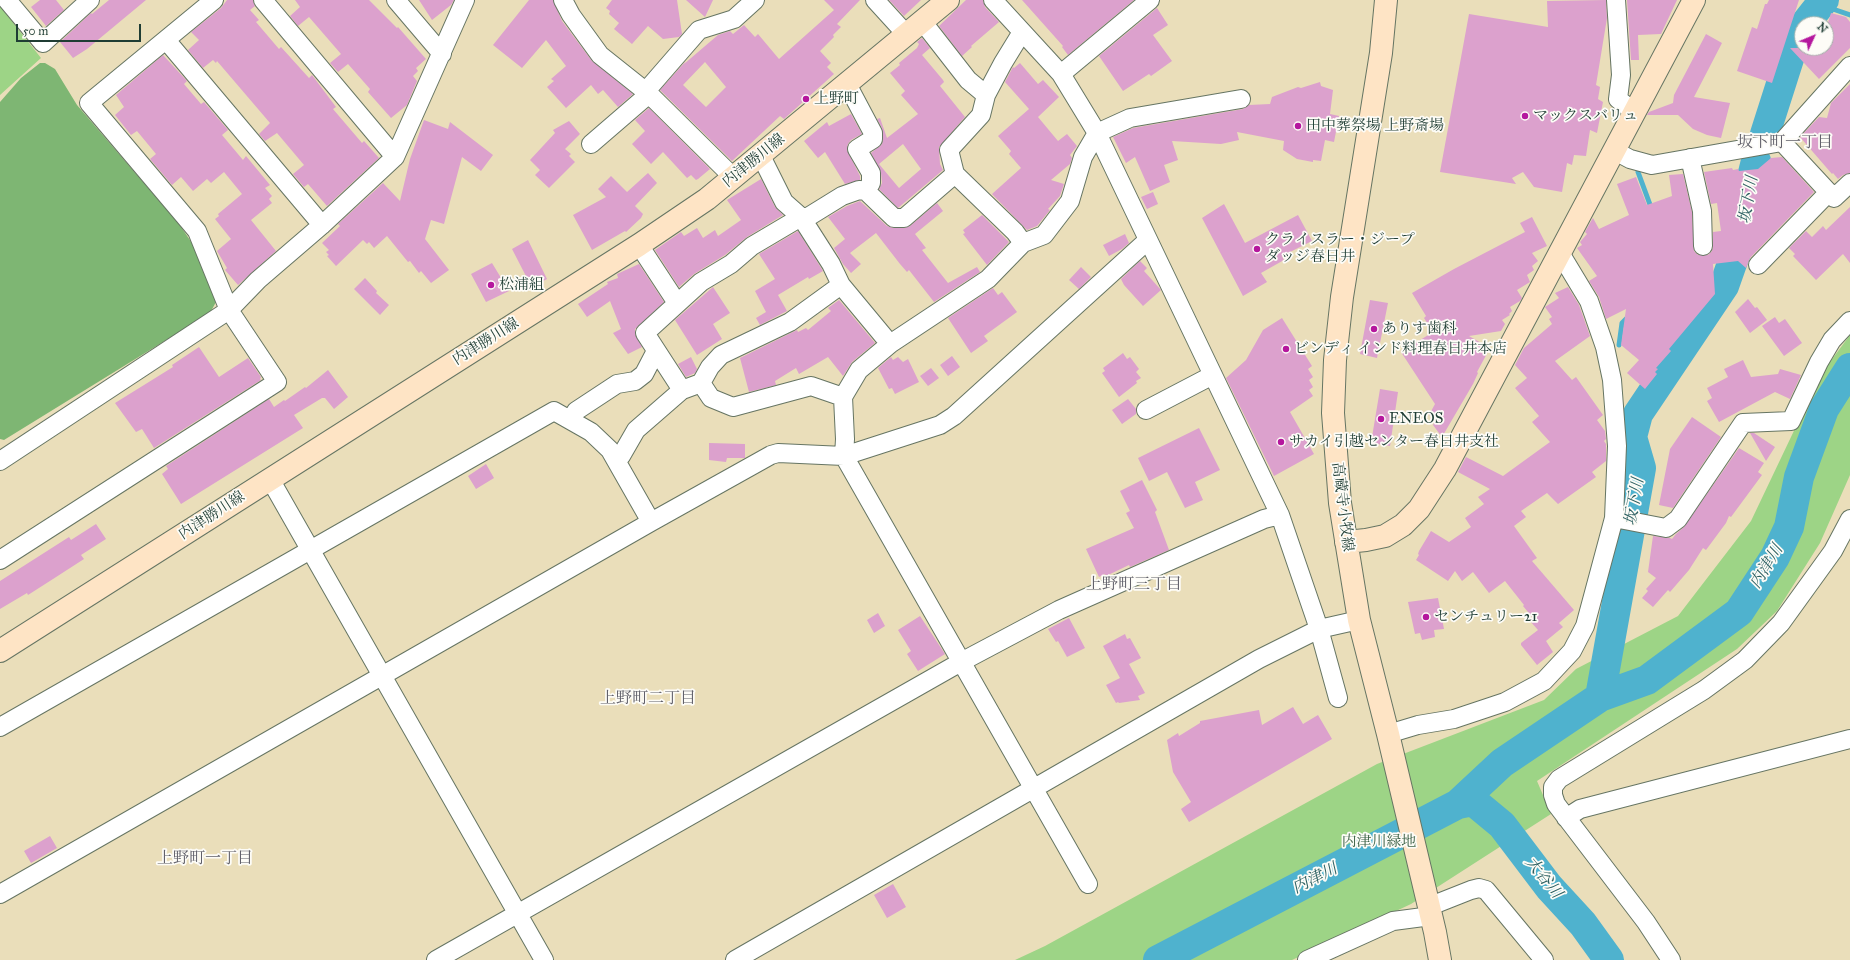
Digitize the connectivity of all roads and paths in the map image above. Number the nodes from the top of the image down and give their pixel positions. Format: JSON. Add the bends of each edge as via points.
{"nodes":[{"id":1,"x":6,"y":0,"type":"edge"},
{"id":2,"x":90,"y":0,"type":"edge"},
{"id":3,"x":214,"y":0,"type":"edge"},
{"id":4,"x":263,"y":0,"type":"edge"},
{"id":5,"x":396,"y":0,"type":"edge"},
{"id":6,"x":465,"y":0,"type":"edge"},
{"id":7,"x":563,"y":0,"type":"edge"},
{"id":8,"x":755,"y":0,"type":"edge"},
{"id":9,"x":875,"y":0,"type":"edge"},
{"id":10,"x":948,"y":0,"type":"edge"},
{"id":11,"x":994,"y":0,"type":"edge"},
{"id":12,"x":1150,"y":0,"type":"edge"},
{"id":13,"x":1386,"y":0,"type":"edge"},
{"id":14,"x":1616,"y":0,"type":"edge"},
{"id":15,"x":1694,"y":0,"type":"edge"},
{"id":16,"x":914,"y":28,"type":"junction"},
{"id":17,"x":1022,"y":32,"type":"junction"},
{"id":18,"x":166,"y":40,"type":"junction"},
{"id":19,"x":442,"y":54,"type":"junction"},
{"id":20,"x":1850,"y":66,"type":"edge"},
{"id":21,"x":1061,"y":74,"type":"junction"},
{"id":22,"x":847,"y":84,"type":"junction"},
{"id":23,"x":647,"y":92,"type":"junction"},
{"id":24,"x":986,"y":95,"type":"junction"},
{"id":25,"x":1241,"y":99,"type":"dead end"},
{"id":26,"x":1635,"y":113,"type":"junction"},
{"id":27,"x":1097,"y":133,"type":"junction"},
{"id":28,"x":1782,"y":142,"type":"junction"},
{"id":29,"x":591,"y":144,"type":"dead end"},
{"id":30,"x":1615,"y":151,"type":"junction"},
{"id":31,"x":760,"y":156,"type":"junction"},
{"id":32,"x":395,"y":157,"type":"junction"},
{"id":33,"x":1690,"y":158,"type":"junction"},
{"id":34,"x":955,"y":174,"type":"junction"},
{"id":35,"x":734,"y":178,"type":"junction"},
{"id":36,"x":1850,"y":183,"type":"edge"},
{"id":37,"x":866,"y":191,"type":"junction"},
{"id":38,"x":1829,"y":192,"type":"junction"},
{"id":39,"x":801,"y":217,"type":"junction"},
{"id":40,"x":322,"y":225,"type":"junction"},
{"id":41,"x":1148,"y":240,"type":"junction"},
{"id":42,"x":1023,"y":243,"type":"junction"},
{"id":43,"x":639,"y":245,"type":"junction"},
{"id":44,"x":1703,"y":246,"type":"dead end"},
{"id":45,"x":1560,"y":253,"type":"junction"},
{"id":46,"x":1758,"y":265,"type":"dead end"},
{"id":47,"x":841,"y":285,"type":"junction"},
{"id":48,"x":676,"y":303,"type":"junction"},
{"id":49,"x":229,"y":310,"type":"junction"},
{"id":50,"x":1850,"y":321,"type":"edge"},
{"id":51,"x":890,"y":344,"type":"junction"},
{"id":52,"x":656,"y":352,"type":"junction"},
{"id":53,"x":1213,"y":375,"type":"junction"},
{"id":54,"x":701,"y":383,"type":"junction"},
{"id":55,"x":682,"y":390,"type":"junction"},
{"id":56,"x":843,"y":397,"type":"junction"},
{"id":57,"x":1146,"y":410,"type":"dead end"},
{"id":58,"x":571,"y":420,"type":"junction"},
{"id":59,"x":844,"y":456,"type":"junction"},
{"id":60,"x":615,"y":459,"type":"junction"},
{"id":61,"x":0,"y":461,"type":"edge"},
{"id":62,"x":270,"y":479,"type":"junction"},
{"id":63,"x":1280,"y":515,"type":"junction"},
{"id":64,"x":1617,"y":518,"type":"junction"},
{"id":65,"x":1850,"y":519,"type":"edge"},
{"id":66,"x":651,"y":522,"type":"junction"},
{"id":67,"x":1346,"y":542,"type":"junction"},
{"id":68,"x":310,"y":550,"type":"junction"},
{"id":69,"x":0,"y":560,"type":"edge"},
{"id":70,"x":1359,"y":620,"type":"junction"},
{"id":71,"x":1319,"y":629,"type":"junction"},
{"id":72,"x":0,"y":651,"type":"edge"},
{"id":73,"x":961,"y":662,"type":"junction"},
{"id":74,"x":382,"y":677,"type":"junction"},
{"id":75,"x":1338,"y":698,"type":"dead end"},
{"id":76,"x":0,"y":727,"type":"edge"},
{"id":77,"x":1389,"y":738,"type":"junction"},
{"id":78,"x":1850,"y":739,"type":"edge"},
{"id":79,"x":1032,"y":789,"type":"junction"},
{"id":80,"x":1566,"y":818,"type":"junction"},
{"id":81,"x":1088,"y":884,"type":"dead end"},
{"id":82,"x":0,"y":894,"type":"edge"},
{"id":83,"x":1428,"y":907,"type":"junction"},
{"id":84,"x":517,"y":914,"type":"junction"},
{"id":85,"x":436,"y":960,"type":"edge"},
{"id":86,"x":544,"y":960,"type":"edge"},
{"id":87,"x":735,"y":960,"type":"edge"},
{"id":88,"x":1307,"y":960,"type":"edge"},
{"id":89,"x":1440,"y":960,"type":"edge"},
{"id":90,"x":1544,"y":960,"type":"edge"},
{"id":91,"x":1671,"y":960,"type":"edge"}],
"edges":[{"from":1,"to":2,"type":"street","via":[[43,43]]},
{"from":3,"to":18,"type":"street"},
{"from":4,"to":32,"type":"street"},
{"from":5,"to":19,"type":"street"},
{"from":6,"to":19,"type":"street"},
{"from":7,"to":23,"type":"street","via":[[600,55]]},
{"from":8,"to":23,"type":"street","via":[[734,19],[699,30]]},
{"from":9,"to":16,"type":"street"},
{"from":10,"to":16,"type":"main road","name":"内津勝川線"},
{"from":11,"to":17,"type":"street"},
{"from":12,"to":21,"type":"street"},
{"from":13,"to":67,"type":"main road","name":"高蔵寺小牧線","via":[[1381,53],[1342,297],[1335,360],[1334,420]]},
{"from":14,"to":26,"type":"street","via":[[1621,75],[1618,99]]},
{"from":15,"to":26,"type":"main road"},
{"from":16,"to":22,"type":"main road","name":"内津勝川線"},
{"from":16,"to":24,"type":"street"},
{"from":17,"to":21,"type":"street"},
{"from":17,"to":24,"type":"street"},
{"from":18,"to":40,"type":"street"},
{"from":18,"to":49,"type":"street","via":[[89,103],[197,231]]},
{"from":19,"to":32,"type":"street"},
{"from":20,"to":28,"type":"street"},
{"from":21,"to":27,"type":"street"},
{"from":22,"to":31,"type":"main road","name":"内津勝川線"},
{"from":22,"to":37,"type":"street","via":[[873,133],[873,139],[857,149],[871,173],[871,183]]},
{"from":23,"to":29,"type":"street"},
{"from":23,"to":35,"type":"street"},
{"from":24,"to":34,"type":"street","via":[[981,115],[949,150]]},
{"from":25,"to":27,"type":"street","via":[[1130,118]]},
{"from":26,"to":30,"type":"main road"},
{"from":27,"to":41,"type":"street"},
{"from":27,"to":42,"type":"street","via":[[1083,157],[1070,201],[1044,235]]},
{"from":28,"to":33,"type":"street"},
{"from":28,"to":38,"type":"street"},
{"from":30,"to":33,"type":"street","via":[[1630,159],[1652,164]]},
{"from":30,"to":45,"type":"main road"},
{"from":31,"to":35,"type":"main road","name":"内津勝川線"},
{"from":31,"to":39,"type":"street","via":[[784,202]]},
{"from":32,"to":40,"type":"street"},
{"from":33,"to":44,"type":"street","via":[[1702,211]]},
{"from":34,"to":37,"type":"street","via":[[904,218],[894,218],[888,214]]},
{"from":34,"to":42,"type":"street","via":[[1015,232]]},
{"from":35,"to":43,"type":"main road","name":"内津勝川線"},
{"from":36,"to":38,"type":"street","via":[[1834,198]]},
{"from":37,"to":39,"type":"street","via":[[859,190],[842,196],[808,218]]},
{"from":38,"to":46,"type":"street"},
{"from":39,"to":47,"type":"street","via":[[831,264]]},
{"from":39,"to":48,"type":"street","via":[[752,246]]},
{"from":40,"to":49,"type":"street","via":[[258,280]]},
{"from":41,"to":53,"type":"street"},
{"from":41,"to":59,"type":"street","via":[[954,416],[940,425]]},
{"from":42,"to":51,"type":"street","via":[[988,279]]},
{"from":43,"to":48,"type":"street"},
{"from":43,"to":62,"type":"main road","name":"内津勝川線"},
{"from":45,"to":64,"type":"street","via":[[1588,301],[1606,347],[1612,380],[1617,446]]},
{"from":45,"to":67,"type":"main road","via":[[1445,470],[1419,509],[1403,525],[1385,536]]},
{"from":47,"to":51,"type":"street"},
{"from":47,"to":54,"type":"street","via":[[790,322],[721,355]]},
{"from":48,"to":52,"type":"street","via":[[645,333]]},
{"from":49,"to":61,"type":"street"},
{"from":49,"to":69,"type":"street","via":[[277,382]]},
{"from":50,"to":64,"type":"street","via":[[1832,340],[1819,362],[1791,421],[1743,423],[1678,519],[1666,528]]},
{"from":51,"to":56,"type":"street","via":[[859,370]]},
{"from":52,"to":55,"type":"street"},
{"from":52,"to":58,"type":"street","via":[[644,374],[635,381],[617,384],[576,411]]},
{"from":53,"to":57,"type":"street"},
{"from":53,"to":63,"type":"street"},
{"from":54,"to":55,"type":"street"},
{"from":54,"to":56,"type":"street","via":[[711,398],[733,407],[812,386]]},
{"from":55,"to":60,"type":"street","via":[[636,430],[621,456]]},
{"from":56,"to":59,"type":"street"},
{"from":58,"to":60,"type":"street","via":[[591,432],[610,450]]},
{"from":58,"to":68,"type":"street","via":[[554,411]]},
{"from":59,"to":66,"type":"street","via":[[778,452]]},
{"from":59,"to":73,"type":"street"},
{"from":60,"to":66,"type":"street"},
{"from":62,"to":68,"type":"street"},
{"from":62,"to":72,"type":"main road","name":"内津勝川線"},
{"from":63,"to":71,"type":"street"},
{"from":63,"to":73,"type":"street","via":[[1059,610]]},
{"from":64,"to":77,"type":"street","via":[[1585,626],[1572,651],[1544,681],[1505,702],[1454,719],[1418,725]]},
{"from":65,"to":80,"type":"street","via":[[1833,551],[1781,623],[1745,660],[1704,690],[1559,779],[1553,795]]},
{"from":66,"to":74,"type":"street"},
{"from":67,"to":70,"type":"main road","name":"高蔵寺小牧線"},
{"from":68,"to":74,"type":"street"},
{"from":68,"to":76,"type":"street"},
{"from":70,"to":71,"type":"street"},
{"from":70,"to":77,"type":"main road","name":"高蔵寺小牧線"},
{"from":71,"to":75,"type":"street"},
{"from":71,"to":79,"type":"street","via":[[1259,659]]},
{"from":73,"to":79,"type":"street"},
{"from":73,"to":84,"type":"street"},
{"from":74,"to":82,"type":"street"},
{"from":74,"to":84,"type":"street"},
{"from":77,"to":83,"type":"main road","name":"高蔵寺小牧線"},
{"from":78,"to":80,"type":"street","via":[[1580,809]]},
{"from":79,"to":81,"type":"street"},
{"from":79,"to":87,"type":"street"},
{"from":80,"to":91,"type":"street","via":[[1646,922]]},
{"from":83,"to":88,"type":"street"},
{"from":83,"to":89,"type":"main road","name":"高蔵寺小牧線"},
{"from":83,"to":90,"type":"street","via":[[1471,890],[1486,890]]},
{"from":84,"to":85,"type":"street"},
{"from":84,"to":86,"type":"street"}]}
